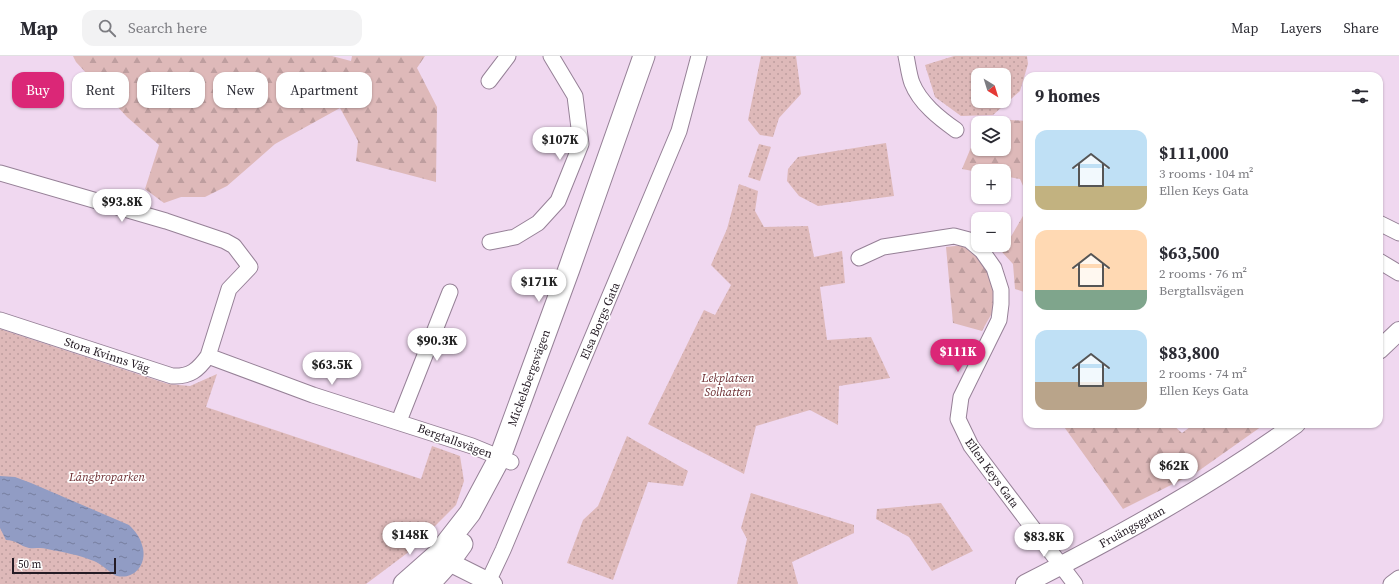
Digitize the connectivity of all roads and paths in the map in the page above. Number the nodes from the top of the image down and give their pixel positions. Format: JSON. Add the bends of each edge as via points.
{"nodes":[{"id":1,"x":508,"y":56,"type":"edge"},
{"id":2,"x":551,"y":56,"type":"edge"},
{"id":3,"x":644,"y":56,"type":"edge"},
{"id":4,"x":657,"y":56,"type":"edge"},
{"id":5,"x":699,"y":56,"type":"edge"},
{"id":6,"x":906,"y":56,"type":"edge"},
{"id":7,"x":489,"y":81,"type":"dead end"},
{"id":8,"x":956,"y":130,"type":"dead end"},
{"id":9,"x":0,"y":173,"type":"edge"},
{"id":10,"x":1383,"y":225,"type":"edge"},
{"id":11,"x":1399,"y":233,"type":"edge"},
{"id":12,"x":490,"y":242,"type":"dead end"},
{"id":13,"x":858,"y":258,"type":"dead end"},
{"id":14,"x":1383,"y":263,"type":"edge"},
{"id":15,"x":1399,"y":273,"type":"edge"},
{"id":16,"x":450,"y":292,"type":"dead end"},
{"id":17,"x":0,"y":320,"type":"edge"},
{"id":18,"x":1399,"y":331,"type":"edge"},
{"id":19,"x":1383,"y":346,"type":"edge"},
{"id":20,"x":208,"y":356,"type":"junction"},
{"id":21,"x":399,"y":421,"type":"junction"},
{"id":22,"x":1290,"y":428,"type":"edge"},
{"id":23,"x":505,"y":460,"type":"junction"},
{"id":24,"x":444,"y":558,"type":"junction"},
{"id":25,"x":1062,"y":566,"type":"junction"},
{"id":26,"x":1399,"y":578,"type":"edge"},
{"id":27,"x":489,"y":583,"type":"edge"},
{"id":28,"x":404,"y":584,"type":"edge"},
{"id":29,"x":429,"y":584,"type":"edge"},
{"id":30,"x":1025,"y":584,"type":"edge"},
{"id":31,"x":1075,"y":584,"type":"edge"},
{"id":32,"x":1391,"y":584,"type":"edge"}],
"edges":[{"from":1,"to":7,"type":"street"},
{"from":2,"to":12,"type":"street","via":[[575,96],[581,144],[558,201],[553,207],[538,223],[515,237]]},
{"from":3,"to":23,"type":"main road","name":"Mickelsbergsvägen"},
{"from":4,"to":23,"type":"main road","name":"Mickelsbergsvägen"},
{"from":5,"to":27,"type":"street","name":"Elsa Borgs Gata","via":[[679,131]]},
{"from":6,"to":8,"type":"street","via":[[912,84],[927,106]]},
{"from":9,"to":20,"type":"street","via":[[166,221],[225,240],[234,246],[250,267],[229,288]]},
{"from":10,"to":11,"type":"street"},
{"from":13,"to":25,"type":"street","name":"Ellen Keys Gata","via":[[883,247],[954,236],[969,240],[982,251],[994,268],[1001,290],[999,320],[961,397],[958,419],[971,446]]},
{"from":14,"to":15,"type":"street"},
{"from":16,"to":21,"type":"street"},
{"from":17,"to":20,"type":"street","name":"Stora Kvinns Väg","via":[[172,376],[184,376],[196,371]]},
{"from":18,"to":19,"type":"street"},
{"from":20,"to":21,"type":"street","name":"Bergtallsvägen","via":[[313,394]]},
{"from":21,"to":23,"type":"street","name":"Bergtallsvägen"},
{"from":22,"to":25,"type":"street","name":"Fruängsgatan","via":[[1211,483]]},
{"from":23,"to":24,"type":"main road","name":"Mickelsbergsvägen","via":[[480,517]]},
{"from":24,"to":27,"type":"street"},
{"from":24,"to":28,"type":"main road","name":"Mickelsbergsvägen"},
{"from":24,"to":29,"type":"main road","name":"Mickelsbergsvägen"},
{"from":25,"to":30,"type":"street","name":"Fruängsgatan"},
{"from":25,"to":31,"type":"street","name":"Ellen Keys Gata"},
{"from":26,"to":32,"type":"street"}]}
